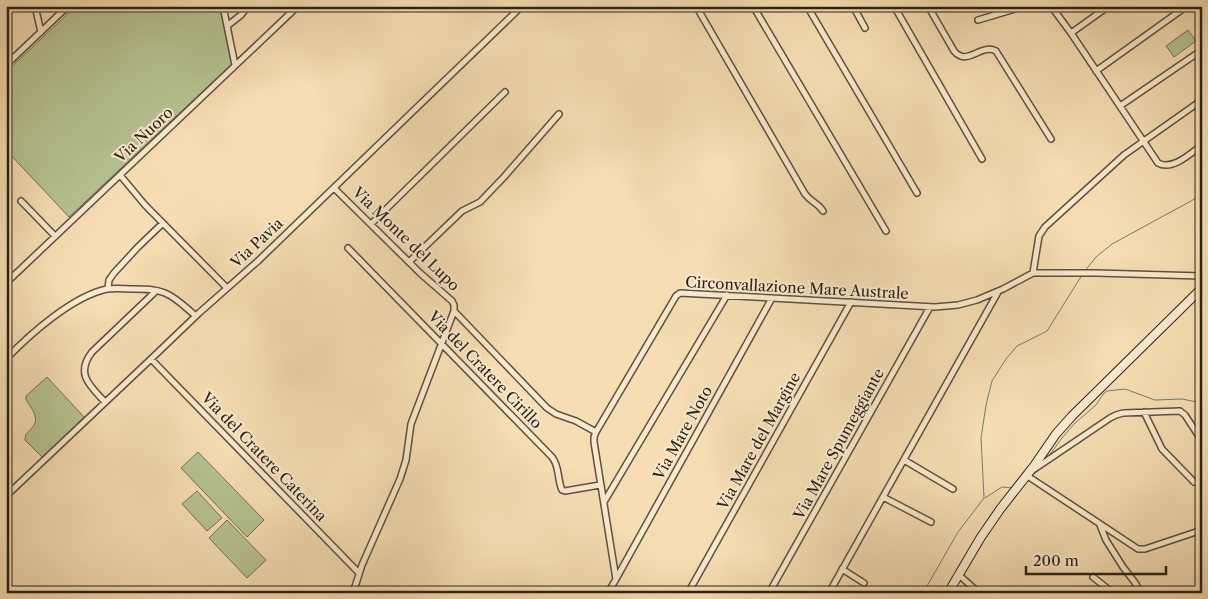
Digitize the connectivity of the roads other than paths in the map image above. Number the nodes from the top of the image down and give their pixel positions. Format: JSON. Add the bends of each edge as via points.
{"nodes":[{"id":1,"x":35,"y":6,"type":"edge"},
{"id":2,"x":68,"y":6,"type":"edge"},
{"id":3,"x":223,"y":6,"type":"edge"},
{"id":4,"x":248,"y":6,"type":"edge"},
{"id":5,"x":298,"y":6,"type":"edge"},
{"id":6,"x":522,"y":6,"type":"edge"},
{"id":7,"x":696,"y":6,"type":"edge"},
{"id":8,"x":753,"y":6,"type":"edge"},
{"id":9,"x":807,"y":6,"type":"edge"},
{"id":10,"x":853,"y":6,"type":"edge"},
{"id":11,"x":894,"y":6,"type":"edge"},
{"id":12,"x":928,"y":6,"type":"edge"},
{"id":13,"x":1026,"y":6,"type":"edge"},
{"id":14,"x":1051,"y":6,"type":"edge"},
{"id":15,"x":1109,"y":6,"type":"edge"},
{"id":16,"x":1187,"y":6,"type":"edge"},
{"id":17,"x":978,"y":20,"type":"dead end"},
{"id":18,"x":227,"y":26,"type":"junction"},
{"id":19,"x":865,"y":28,"type":"dead end"},
{"id":20,"x":41,"y":32,"type":"junction"},
{"id":21,"x":1071,"y":33,"type":"junction"},
{"id":22,"x":1202,"y":50,"type":"edge"},
{"id":23,"x":6,"y":65,"type":"edge"},
{"id":24,"x":235,"y":65,"type":"junction"},
{"id":25,"x":1096,"y":71,"type":"junction"},
{"id":26,"x":505,"y":92,"type":"dead end"},
{"id":27,"x":1202,"y":100,"type":"edge"},
{"id":28,"x":1120,"y":106,"type":"junction"},
{"id":29,"x":559,"y":114,"type":"dead end"},
{"id":30,"x":1051,"y":140,"type":"dead end"},
{"id":31,"x":1143,"y":141,"type":"junction"},
{"id":32,"x":1202,"y":145,"type":"edge"},
{"id":33,"x":982,"y":158,"type":"dead end"},
{"id":34,"x":120,"y":175,"type":"junction"},
{"id":35,"x":334,"y":188,"type":"junction"},
{"id":36,"x":917,"y":193,"type":"dead end"},
{"id":37,"x":21,"y":201,"type":"dead end"},
{"id":38,"x":823,"y":211,"type":"dead end"},
{"id":39,"x":163,"y":223,"type":"junction"},
{"id":40,"x":371,"y":224,"type":"junction"},
{"id":41,"x":886,"y":231,"type":"dead end"},
{"id":42,"x":54,"y":236,"type":"junction"},
{"id":43,"x":348,"y":248,"type":"dead end"},
{"id":44,"x":410,"y":262,"type":"junction"},
{"id":45,"x":1033,"y":273,"type":"junction"},
{"id":46,"x":1202,"y":276,"type":"edge"},
{"id":47,"x":6,"y":283,"type":"edge"},
{"id":48,"x":227,"y":288,"type":"junction"},
{"id":49,"x":1202,"y":288,"type":"edge"},
{"id":50,"x":108,"y":289,"type":"junction"},
{"id":51,"x":156,"y":290,"type":"junction"},
{"id":52,"x":998,"y":291,"type":"junction"},
{"id":53,"x":727,"y":295,"type":"junction"},
{"id":54,"x":772,"y":298,"type":"junction"},
{"id":55,"x":851,"y":302,"type":"junction"},
{"id":56,"x":930,"y":307,"type":"junction"},
{"id":57,"x":454,"y":311,"type":"junction"},
{"id":58,"x":196,"y":316,"type":"junction"},
{"id":59,"x":442,"y":343,"type":"junction"},
{"id":60,"x":6,"y":359,"type":"edge"},
{"id":61,"x":152,"y":359,"type":"junction"},
{"id":62,"x":105,"y":402,"type":"junction"},
{"id":63,"x":1144,"y":412,"type":"junction"},
{"id":64,"x":596,"y":432,"type":"junction"},
{"id":65,"x":1202,"y":441,"type":"edge"},
{"id":66,"x":904,"y":460,"type":"junction"},
{"id":67,"x":1026,"y":475,"type":"junction"},
{"id":68,"x":1194,"y":482,"type":"dead end"},
{"id":69,"x":600,"y":485,"type":"junction"},
{"id":70,"x":954,"y":490,"type":"dead end"},
{"id":71,"x":6,"y":496,"type":"edge"},
{"id":72,"x":883,"y":497,"type":"junction"},
{"id":73,"x":603,"y":503,"type":"junction"},
{"id":74,"x":931,"y":522,"type":"dead end"},
{"id":75,"x":1100,"y":524,"type":"junction"},
{"id":76,"x":1202,"y":530,"type":"edge"},
{"id":77,"x":842,"y":569,"type":"junction"},
{"id":78,"x":359,"y":573,"type":"junction"},
{"id":79,"x":959,"y":574,"type":"junction"},
{"id":80,"x":1093,"y":576,"type":"dead end"},
{"id":81,"x":616,"y":580,"type":"junction"},
{"id":82,"x":864,"y":583,"type":"dead end"},
{"id":83,"x":353,"y":593,"type":"edge"},
{"id":84,"x":608,"y":593,"type":"edge"},
{"id":85,"x":688,"y":593,"type":"edge"},
{"id":86,"x":769,"y":593,"type":"edge"},
{"id":87,"x":829,"y":593,"type":"edge"},
{"id":88,"x":948,"y":593,"type":"edge"},
{"id":89,"x":979,"y":593,"type":"edge"},
{"id":90,"x":1113,"y":593,"type":"edge"},
{"id":91,"x":1137,"y":593,"type":"edge"}],
"edges":[{"from":1,"to":20,"type":"street"},
{"from":2,"to":20,"type":"street"},
{"from":3,"to":18,"type":"street"},
{"from":4,"to":18,"type":"street"},
{"from":5,"to":24,"type":"street","name":"Via Nuoro"},
{"from":6,"to":35,"type":"street","name":"Via Pavia"},
{"from":7,"to":38,"type":"street","via":[[805,194]]},
{"from":8,"to":41,"type":"street"},
{"from":9,"to":36,"type":"street"},
{"from":10,"to":19,"type":"street"},
{"from":11,"to":33,"type":"street"},
{"from":12,"to":30,"type":"street","via":[[957,55],[968,57],[984,49],[996,50]]},
{"from":13,"to":17,"type":"street"},
{"from":14,"to":21,"type":"street"},
{"from":15,"to":21,"type":"street"},
{"from":16,"to":25,"type":"street"},
{"from":18,"to":24,"type":"street"},
{"from":20,"to":23,"type":"street"},
{"from":21,"to":25,"type":"street"},
{"from":22,"to":28,"type":"street"},
{"from":24,"to":34,"type":"street","name":"Via Nuoro"},
{"from":25,"to":28,"type":"street"},
{"from":26,"to":40,"type":"street"},
{"from":27,"to":31,"type":"street"},
{"from":28,"to":31,"type":"street"},
{"from":29,"to":44,"type":"street","via":[[480,202],[462,212]]},
{"from":31,"to":32,"type":"street","via":[[1157,162],[1164,166],[1174,164]]},
{"from":31,"to":45,"type":"street","via":[[1113,164],[1042,230]]},
{"from":34,"to":39,"type":"street"},
{"from":34,"to":42,"type":"street","name":"Via Nuoro"},
{"from":35,"to":40,"type":"street","name":"Via Monte del Lupo"},
{"from":35,"to":48,"type":"street","name":"Via Pavia"},
{"from":37,"to":42,"type":"street"},
{"from":39,"to":48,"type":"street"},
{"from":39,"to":50,"type":"street","via":[[114,273]]},
{"from":40,"to":44,"type":"street","name":"Via Monte del Lupo"},
{"from":42,"to":47,"type":"street","name":"Via Nuoro"},
{"from":43,"to":59,"type":"street","name":"Via del Cratere Cirillo"},
{"from":44,"to":57,"type":"street","name":"Via Monte del Lupo","via":[[451,300]]},
{"from":45,"to":46,"type":"street"},
{"from":45,"to":52,"type":"street","name":"Circonvallazione Mare Australe"},
{"from":48,"to":58,"type":"street","name":"Via Pavia"},
{"from":49,"to":67,"type":"main road","via":[[1069,419]]},
{"from":50,"to":51,"type":"street"},
{"from":50,"to":60,"type":"street","via":[[62,312]]},
{"from":51,"to":58,"type":"street","via":[[173,297]]},
{"from":51,"to":62,"type":"street","via":[[87,360],[84,369],[86,379]]},
{"from":52,"to":56,"type":"street","name":"Circonvallazione Mare Australe","via":[[962,304]]},
{"from":52,"to":66,"type":"street"},
{"from":53,"to":54,"type":"street","name":"Circonvallazione Mare Australe"},
{"from":53,"to":64,"type":"street","name":"Circonvallazione Mare Australe","via":[[684,292],[676,296]]},
{"from":53,"to":73,"type":"street"},
{"from":54,"to":55,"type":"street","name":"Circonvallazione Mare Australe"},
{"from":54,"to":81,"type":"street","name":"Via Mare Noto"},
{"from":55,"to":56,"type":"street","name":"Circonvallazione Mare Australe"},
{"from":55,"to":85,"type":"street","name":"Via Mare del Margine"},
{"from":56,"to":86,"type":"street","name":"Via Mare Spumeggiante"},
{"from":57,"to":59,"type":"street","name":"Via Monte del Lupo"},
{"from":57,"to":64,"type":"street","via":[[547,408]]},
{"from":58,"to":61,"type":"street","name":"Via Pavia"},
{"from":59,"to":69,"type":"street","name":"Via del Cratere Cirillo","via":[[552,457],[562,490]]},
{"from":59,"to":78,"type":"street","name":"Via Monte del Lupo","via":[[411,424],[400,479]]},
{"from":61,"to":62,"type":"street","name":"Via Pavia"},
{"from":61,"to":78,"type":"street","name":"Via del Cratere Caterina"},
{"from":62,"to":71,"type":"street","name":"Via Pavia"},
{"from":63,"to":65,"type":"street","via":[[1182,412]]},
{"from":63,"to":67,"type":"street","via":[[1111,417]]},
{"from":63,"to":68,"type":"street","via":[[1162,449]]},
{"from":64,"to":69,"type":"street","via":[[594,442]]},
{"from":66,"to":70,"type":"street"},
{"from":66,"to":72,"type":"street"},
{"from":67,"to":75,"type":"street"},
{"from":67,"to":79,"type":"main road","via":[[981,537]]},
{"from":69,"to":73,"type":"street"},
{"from":72,"to":74,"type":"street"},
{"from":72,"to":77,"type":"street"},
{"from":73,"to":81,"type":"street"},
{"from":75,"to":76,"type":"street","via":[[1141,549]]},
{"from":75,"to":91,"type":"street","via":[[1106,540],[1136,584]]},
{"from":77,"to":82,"type":"street"},
{"from":77,"to":87,"type":"street"},
{"from":78,"to":83,"type":"street","name":"Via Monte del Lupo"},
{"from":79,"to":88,"type":"main road"},
{"from":79,"to":89,"type":"street"},
{"from":80,"to":90,"type":"street"},
{"from":81,"to":84,"type":"street"}]}
